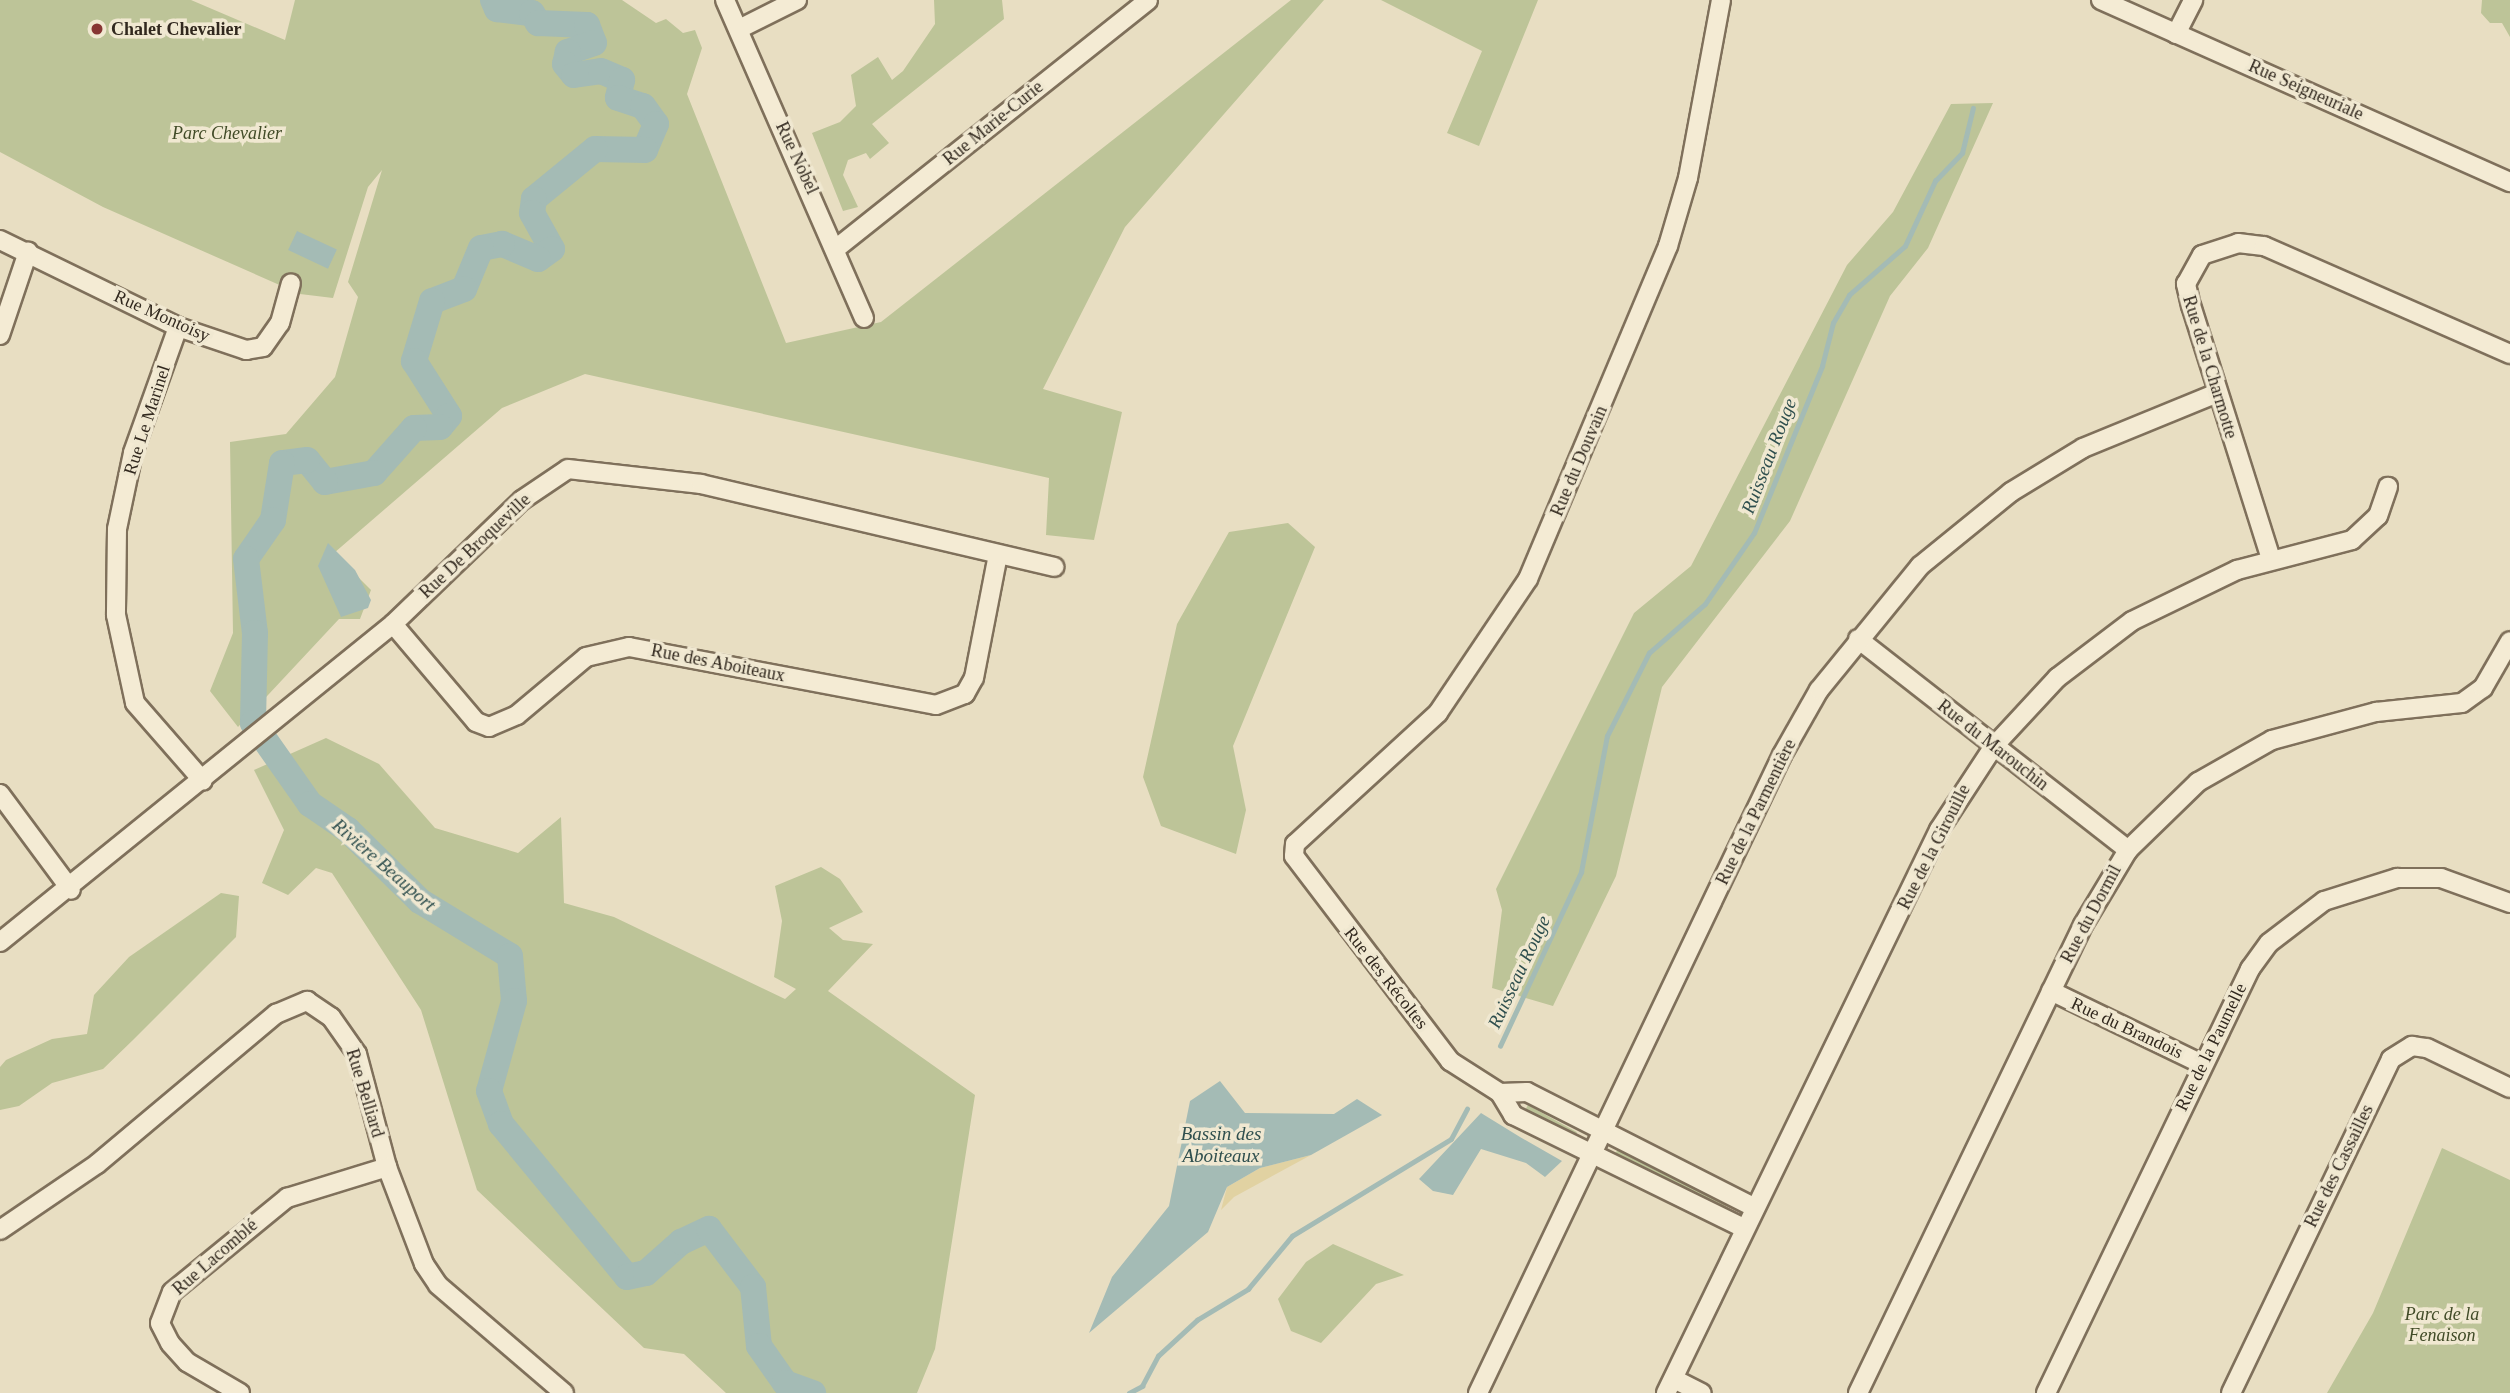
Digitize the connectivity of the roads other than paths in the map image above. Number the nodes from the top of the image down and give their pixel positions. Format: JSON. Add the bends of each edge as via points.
{"nodes":[{"id":1,"x":724,"y":0,"type":"edge"},
{"id":2,"x":797,"y":0,"type":"edge"},
{"id":3,"x":1148,"y":0,"type":"edge"},
{"id":4,"x":1721,"y":0,"type":"edge"},
{"id":5,"x":2101,"y":0,"type":"edge"},
{"id":6,"x":2193,"y":0,"type":"edge"},
{"id":7,"x":739,"y":29,"type":"junction"},
{"id":8,"x":2176,"y":34,"type":"junction"},
{"id":9,"x":2510,"y":182,"type":"edge"},
{"id":10,"x":0,"y":240,"type":"edge"},
{"id":11,"x":838,"y":247,"type":"junction"},
{"id":12,"x":28,"y":252,"type":"junction"},
{"id":13,"x":291,"y":283,"type":"dead end"},
{"id":14,"x":864,"y":318,"type":"dead end"},
{"id":15,"x":178,"y":327,"type":"junction"},
{"id":16,"x":0,"y":335,"type":"edge"},
{"id":17,"x":2510,"y":354,"type":"edge"},
{"id":18,"x":2217,"y":393,"type":"junction"},
{"id":19,"x":2388,"y":487,"type":"dead end"},
{"id":20,"x":998,"y":554,"type":"junction"},
{"id":21,"x":2271,"y":559,"type":"junction"},
{"id":22,"x":1054,"y":567,"type":"dead end"},
{"id":23,"x":393,"y":624,"type":"junction"},
{"id":24,"x":1858,"y":639,"type":"junction"},
{"id":25,"x":2510,"y":641,"type":"edge"},
{"id":26,"x":1994,"y":746,"type":"junction"},
{"id":27,"x":203,"y":781,"type":"junction"},
{"id":28,"x":0,"y":794,"type":"edge"},
{"id":29,"x":1295,"y":844,"type":"joint"},
{"id":30,"x":2128,"y":850,"type":"junction"},
{"id":31,"x":71,"y":890,"type":"junction"},
{"id":32,"x":2510,"y":902,"type":"edge"},
{"id":33,"x":0,"y":943,"type":"edge"},
{"id":34,"x":2051,"y":991,"type":"junction"},
{"id":35,"x":2203,"y":1064,"type":"junction"},
{"id":36,"x":2510,"y":1088,"type":"edge"},
{"id":37,"x":1500,"y":1093,"type":"junction"},
{"id":38,"x":1602,"y":1131,"type":"junction"},
{"id":39,"x":1591,"y":1155,"type":"junction"},
{"id":40,"x":387,"y":1167,"type":"junction"},
{"id":41,"x":1754,"y":1206,"type":"junction"},
{"id":42,"x":1744,"y":1228,"type":"junction"},
{"id":43,"x":0,"y":1230,"type":"edge"},
{"id":44,"x":1670,"y":1386,"type":"edge"},
{"id":45,"x":240,"y":1393,"type":"edge"},
{"id":46,"x":564,"y":1393,"type":"edge"},
{"id":47,"x":1478,"y":1393,"type":"edge"},
{"id":48,"x":1702,"y":1393,"type":"edge"},
{"id":49,"x":1858,"y":1393,"type":"edge"},
{"id":50,"x":2046,"y":1393,"type":"edge"},
{"id":51,"x":2231,"y":1393,"type":"edge"}],
"edges":[{"from":1,"to":7,"type":"street","name":"Rue Nobel"},
{"from":2,"to":7,"type":"street"},
{"from":3,"to":11,"type":"street","name":"Rue Marie-Curie"},
{"from":4,"to":29,"type":"street","name":"Rue du Douvain","via":[[1688,178],[1668,246],[1528,579],[1438,713]]},
{"from":5,"to":8,"type":"street","name":"Rue Seigneuriale"},
{"from":6,"to":8,"type":"street"},
{"from":7,"to":11,"type":"street","name":"Rue Nobel"},
{"from":8,"to":9,"type":"street","name":"Rue Seigneuriale"},
{"from":10,"to":12,"type":"street","name":"Rue Montoisy"},
{"from":11,"to":14,"type":"street","name":"Rue Nobel"},
{"from":12,"to":15,"type":"street","name":"Rue Montoisy"},
{"from":12,"to":16,"type":"street"},
{"from":13,"to":15,"type":"street","name":"Rue Montoisy","via":[[280,323],[263,347],[246,351]]},
{"from":15,"to":27,"type":"street","name":"Rue Le Marinel","via":[[133,453],[117,529],[116,615],[135,703]]},
{"from":17,"to":18,"type":"street","name":"Rue de la Charmotte","via":[[2264,246],[2238,243],[2202,255],[2186,284]]},
{"from":18,"to":21,"type":"street","name":"Rue de la Charmotte"},
{"from":18,"to":24,"type":"street","name":"Rue de la Parmentière","via":[[2083,448],[2011,492],[1920,566]]},
{"from":19,"to":21,"type":"street","name":"Rue de la Girouille","via":[[2378,516],[2352,540]]},
{"from":20,"to":22,"type":"street","name":"Rue De Broqueville"},
{"from":20,"to":23,"type":"street","name":"Rue De Broqueville","via":[[701,484],[587,466],[568,469],[522,500]]},
{"from":20,"to":23,"type":"street","name":"Rue des Aboiteaux","via":[[974,678],[965,694],[936,705],[629,647],[586,657],[517,715],[489,727],[476,722]]},
{"from":21,"to":26,"type":"street","name":"Rue de la Girouille","via":[[2132,621],[2057,678]]},
{"from":23,"to":27,"type":"street","name":"Rue De Broqueville"},
{"from":24,"to":26,"type":"street","name":"Rue du Marouchin"},
{"from":24,"to":38,"type":"street","name":"Rue de la Parmentière","via":[[1782,755]]},
{"from":25,"to":30,"type":"street","name":"Rue du Dormil","via":[[2483,688],[2462,703],[2364,714],[2272,740],[2198,782]]},
{"from":26,"to":30,"type":"street","name":"Rue du Marouchin"},
{"from":26,"to":41,"type":"street","name":"Rue de la Girouille","via":[[1939,830]]},
{"from":27,"to":31,"type":"street","name":"Rue De Broqueville"},
{"from":28,"to":31,"type":"street"},
{"from":29,"to":37,"type":"street","name":"Rue des Récoltes","via":[[1294,856],[1450,1061]]},
{"from":30,"to":34,"type":"street","name":"Rue du Dormil"},
{"from":31,"to":33,"type":"street","name":"Rue De Broqueville"},
{"from":32,"to":35,"type":"street","name":"Rue de la Paumelle","via":[[2441,878],[2397,878],[2324,901],[2296,918],[2249,969]]},
{"from":34,"to":35,"type":"street","name":"Rue du Brandois"},
{"from":34,"to":49,"type":"street","name":"Rue du Dormil"},
{"from":35,"to":50,"type":"street","name":"Rue de la Paumelle"},
{"from":36,"to":51,"type":"street","name":"Rue des Cassailles","via":[[2427,1048],[2412,1046],[2391,1059]]},
{"from":37,"to":38,"type":"street","name":"Rue des Récoltes","via":[[1527,1092]]},
{"from":37,"to":39,"type":"street","name":"Rue des Récoltes","via":[[1513,1115]]},
{"from":38,"to":39,"type":"street","name":"Rue de la Parmentière"},
{"from":38,"to":41,"type":"street","name":"Rue des Récoltes"},
{"from":39,"to":42,"type":"street","name":"Rue des Récoltes"},
{"from":39,"to":47,"type":"street","name":"Rue de la Parmentière"},
{"from":40,"to":43,"type":"street","name":"Rue Belliard","via":[[357,1054],[331,1017],[307,1001],[276,1014],[97,1164]]},
{"from":40,"to":45,"type":"street","name":"Rue Lacomblé","via":[[288,1198],[172,1292],[160,1323],[170,1343],[187,1362]]},
{"from":40,"to":46,"type":"street","name":"Rue Belliard","via":[[438,1285]]},
{"from":41,"to":42,"type":"street","name":"Rue de la Girouille"},
{"from":42,"to":44,"type":"street","name":"Rue de la Girouille"},
{"from":44,"to":48,"type":"street"}]}
